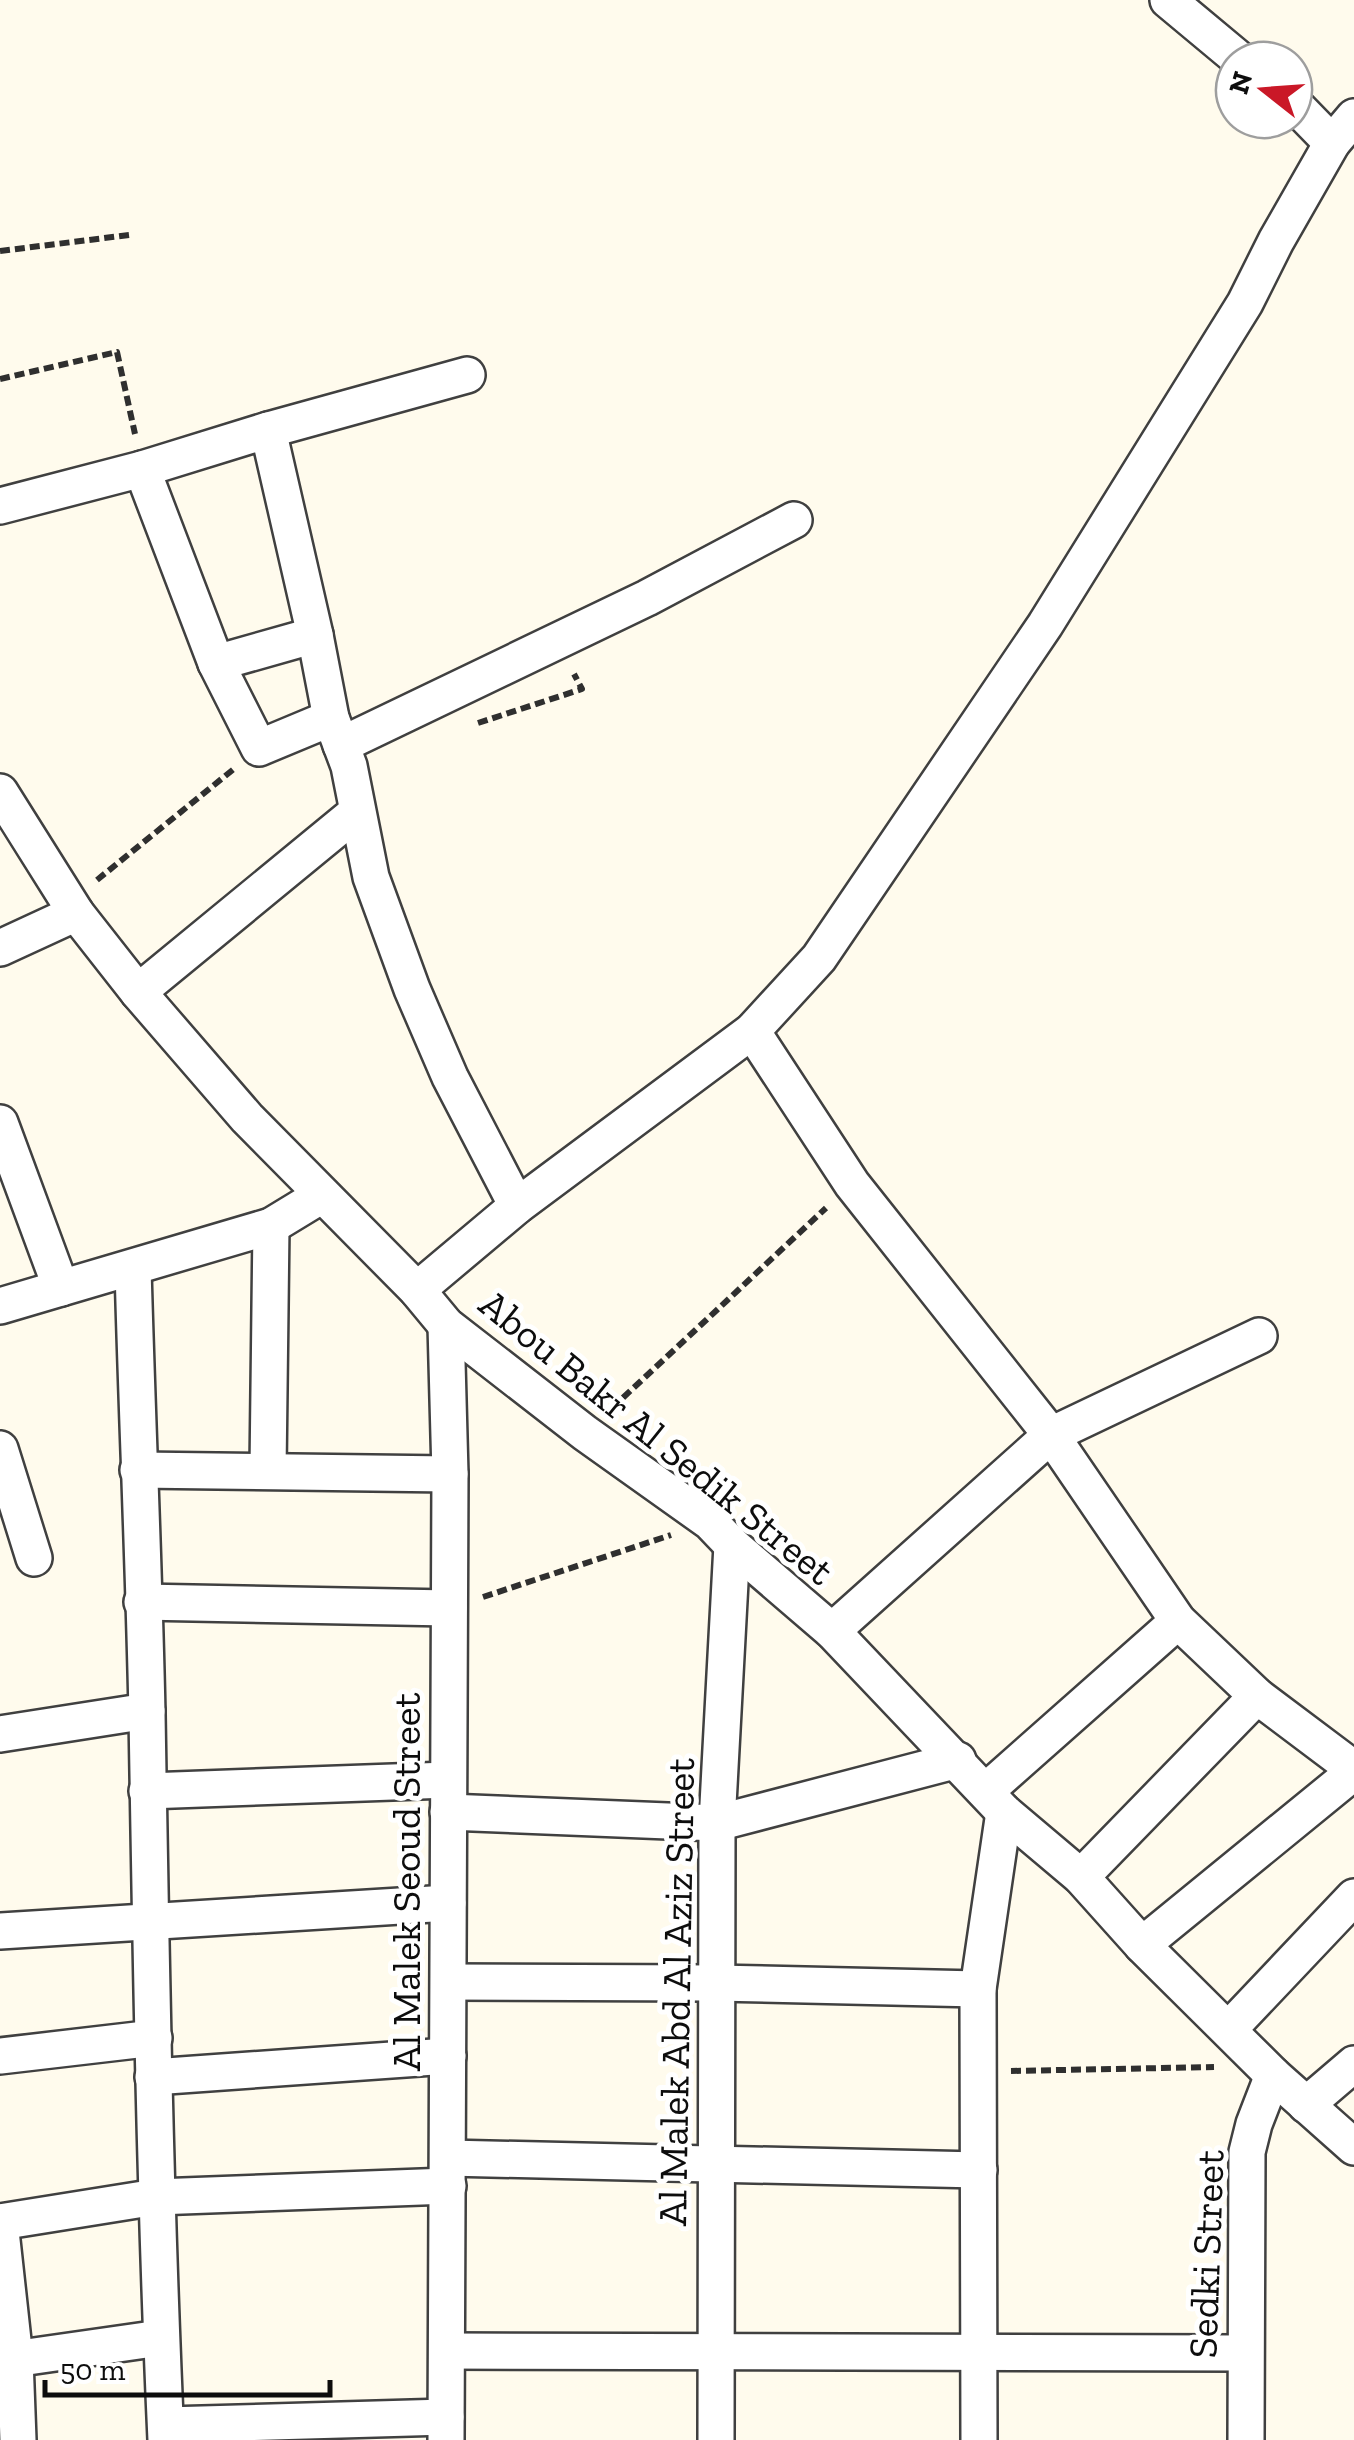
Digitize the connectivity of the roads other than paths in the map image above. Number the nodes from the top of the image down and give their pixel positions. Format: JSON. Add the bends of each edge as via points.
{"nodes":[{"id":1,"x":1168,"y":0,"type":"edge"},
{"id":2,"x":1216,"y":40,"type":"edge"},
{"id":3,"x":1314,"y":115,"type":"edge"},
{"id":4,"x":1343,"y":130,"type":"edge"},
{"id":5,"x":467,"y":375,"type":"dead end"},
{"id":6,"x":268,"y":430,"type":"junction"},
{"id":7,"x":142,"y":469,"type":"junction"},
{"id":8,"x":0,"y":506,"type":"edge"},
{"id":9,"x":794,"y":520,"type":"dead end"},
{"id":10,"x":315,"y":635,"type":"junction"},
{"id":11,"x":216,"y":663,"type":"junction"},
{"id":12,"x":336,"y":732,"type":"junction"},
{"id":13,"x":0,"y":792,"type":"edge"},
{"id":14,"x":357,"y":812,"type":"junction"},
{"id":15,"x":72,"y":908,"type":"junction"},
{"id":16,"x":0,"y":948,"type":"edge"},
{"id":17,"x":138,"y":992,"type":"junction"},
{"id":18,"x":752,"y":1031,"type":"junction"},
{"id":19,"x":0,"y":1123,"type":"edge"},
{"id":20,"x":322,"y":1195,"type":"junction"},
{"id":21,"x":517,"y":1206,"type":"junction"},
{"id":22,"x":271,"y":1226,"type":"junction"},
{"id":23,"x":134,"y":1268,"type":"junction"},
{"id":24,"x":61,"y":1288,"type":"junction"},
{"id":25,"x":418,"y":1290,"type":"junction"},
{"id":26,"x":0,"y":1306,"type":"edge"},
{"id":27,"x":446,"y":1324,"type":"junction"},
{"id":28,"x":1259,"y":1336,"type":"dead end"},
{"id":29,"x":1050,"y":1435,"type":"junction"},
{"id":30,"x":0,"y":1448,"type":"edge"},
{"id":31,"x":138,"y":1470,"type":"junction"},
{"id":32,"x":268,"y":1471,"type":"junction"},
{"id":33,"x":450,"y":1474,"type":"junction"},
{"id":34,"x":721,"y":1534,"type":"junction"},
{"id":35,"x":34,"y":1558,"type":"dead end"},
{"id":36,"x":142,"y":1602,"type":"junction"},
{"id":37,"x":449,"y":1608,"type":"junction"},
{"id":38,"x":1178,"y":1621,"type":"junction"},
{"id":39,"x":832,"y":1631,"type":"junction"},
{"id":40,"x":1256,"y":1696,"type":"junction"},
{"id":41,"x":147,"y":1711,"type":"junction"},
{"id":42,"x":0,"y":1734,"type":"edge"},
{"id":43,"x":958,"y":1760,"type":"junction"},
{"id":44,"x":1354,"y":1771,"type":"edge"},
{"id":45,"x":148,"y":1791,"type":"junction"},
{"id":46,"x":448,"y":1796,"type":"junction"},
{"id":47,"x":995,"y":1801,"type":"junction"},
{"id":48,"x":716,"y":1822,"type":"junction"},
{"id":49,"x":1080,"y":1877,"type":"junction"},
{"id":50,"x":1354,"y":1898,"type":"edge"},
{"id":51,"x":448,"y":1903,"type":"junction"},
{"id":52,"x":151,"y":1920,"type":"junction"},
{"id":53,"x":0,"y":1931,"type":"edge"},
{"id":54,"x":1142,"y":1944,"type":"junction"},
{"id":55,"x":449,"y":1982,"type":"junction"},
{"id":56,"x":715,"y":1983,"type":"junction"},
{"id":57,"x":978,"y":1989,"type":"junction"},
{"id":58,"x":1229,"y":2029,"type":"junction"},
{"id":59,"x":154,"y":2038,"type":"junction"},
{"id":60,"x":0,"y":2056,"type":"edge"},
{"id":61,"x":448,"y":2056,"type":"junction"},
{"id":62,"x":1354,"y":2064,"type":"edge"},
{"id":63,"x":1269,"y":2071,"type":"junction"},
{"id":64,"x":153,"y":2077,"type":"junction"},
{"id":65,"x":1306,"y":2106,"type":"junction"},
{"id":66,"x":1354,"y":2147,"type":"edge"},
{"id":67,"x":715,"y":2166,"type":"junction"},
{"id":68,"x":979,"y":2170,"type":"junction"},
{"id":69,"x":448,"y":2172,"type":"junction"},
{"id":70,"x":156,"y":2198,"type":"junction"},
{"id":71,"x":0,"y":2222,"type":"edge"},
{"id":72,"x":160,"y":2338,"type":"junction"},
{"id":73,"x":447,"y":2351,"type":"junction"},
{"id":74,"x":717,"y":2351,"type":"junction"},
{"id":75,"x":979,"y":2352,"type":"junction"},
{"id":76,"x":1245,"y":2353,"type":"junction"},
{"id":77,"x":8,"y":2360,"type":"edge"},
{"id":78,"x":446,"y":2428,"type":"edge"},
{"id":79,"x":166,"y":2433,"type":"edge"},
{"id":80,"x":18,"y":2440,"type":"edge"},
{"id":81,"x":716,"y":2440,"type":"edge"},
{"id":82,"x":979,"y":2440,"type":"edge"},
{"id":83,"x":1246,"y":2440,"type":"edge"}],
"edges":[{"from":1,"to":2,"type":"street"},
{"from":3,"to":4,"type":"street"},
{"from":4,"to":18,"type":"street","via":[[1046,625],[819,958]]},
{"from":5,"to":6,"type":"street"},
{"from":6,"to":7,"type":"street"},
{"from":6,"to":10,"type":"street"},
{"from":7,"to":8,"type":"street"},
{"from":7,"to":11,"type":"street"},
{"from":9,"to":12,"type":"street","via":[[632,605]]},
{"from":10,"to":11,"type":"street"},
{"from":10,"to":12,"type":"street"},
{"from":11,"to":12,"type":"street","via":[[260,748]]},
{"from":12,"to":14,"type":"street"},
{"from":13,"to":15,"type":"street","name":"Abou Bakr Al Sedik Street"},
{"from":14,"to":17,"type":"street"},
{"from":14,"to":21,"type":"street","via":[[371,877],[412,989]]},
{"from":15,"to":16,"type":"street"},
{"from":15,"to":17,"type":"street","name":"Abou Bakr Al Sedik Street"},
{"from":17,"to":20,"type":"street","name":"Abou Bakr Al Sedik Street"},
{"from":18,"to":21,"type":"street"},
{"from":18,"to":29,"type":"street","via":[[852,1184]]},
{"from":19,"to":24,"type":"street"},
{"from":20,"to":22,"type":"street"},
{"from":20,"to":25,"type":"street","name":"Abou Bakr Al Sedik Street"},
{"from":21,"to":25,"type":"street"},
{"from":22,"to":23,"type":"street"},
{"from":22,"to":32,"type":"street"},
{"from":23,"to":24,"type":"street"},
{"from":23,"to":31,"type":"street"},
{"from":24,"to":26,"type":"street"},
{"from":25,"to":27,"type":"street","name":"Abou Bakr Al Sedik Street"},
{"from":27,"to":33,"type":"street","name":"Al Malek Seoud Street"},
{"from":27,"to":34,"type":"street","name":"Abou Bakr Al Sedik Street"},
{"from":28,"to":29,"type":"street"},
{"from":29,"to":38,"type":"street"},
{"from":29,"to":39,"type":"street"},
{"from":30,"to":35,"type":"street"},
{"from":31,"to":32,"type":"street"},
{"from":31,"to":36,"type":"street"},
{"from":32,"to":33,"type":"street"},
{"from":33,"to":37,"type":"street","name":"Al Malek Seoud Street"},
{"from":34,"to":39,"type":"street","name":"Abou Bakr Al Sedik Street"},
{"from":34,"to":48,"type":"street","name":"Al Malek Abd Al Aziz Street"},
{"from":36,"to":37,"type":"street"},
{"from":36,"to":41,"type":"street"},
{"from":37,"to":46,"type":"street","name":"Al Malek Seoud Street"},
{"from":38,"to":40,"type":"street"},
{"from":38,"to":47,"type":"street"},
{"from":39,"to":43,"type":"street","name":"Abou Bakr Al Sedik Street"},
{"from":40,"to":44,"type":"street"},
{"from":40,"to":49,"type":"street"},
{"from":41,"to":42,"type":"street"},
{"from":41,"to":45,"type":"street"},
{"from":43,"to":47,"type":"street","name":"Abou Bakr Al Sedik Street"},
{"from":43,"to":48,"type":"street"},
{"from":44,"to":54,"type":"street"},
{"from":45,"to":46,"type":"street"},
{"from":45,"to":52,"type":"street"},
{"from":46,"to":48,"type":"street"},
{"from":46,"to":51,"type":"street","name":"Al Malek Seoud Street"},
{"from":47,"to":49,"type":"street","name":"Abou Bakr Al Sedik Street"},
{"from":47,"to":57,"type":"street"},
{"from":48,"to":56,"type":"street","name":"Al Malek Abd Al Aziz Street"},
{"from":49,"to":54,"type":"street","name":"Abou Bakr Al Sedik Street"},
{"from":50,"to":58,"type":"street"},
{"from":51,"to":52,"type":"street"},
{"from":51,"to":55,"type":"street","name":"Al Malek Seoud Street"},
{"from":52,"to":53,"type":"street"},
{"from":52,"to":59,"type":"street"},
{"from":54,"to":58,"type":"street","name":"Abou Bakr Al Sedik Street"},
{"from":55,"to":56,"type":"street"},
{"from":55,"to":61,"type":"street","name":"Al Malek Seoud Street"},
{"from":56,"to":57,"type":"street"},
{"from":56,"to":67,"type":"street","name":"Al Malek Abd Al Aziz Street"},
{"from":57,"to":68,"type":"street"},
{"from":58,"to":63,"type":"street","name":"Abou Bakr Al Sedik Street"},
{"from":59,"to":60,"type":"street"},
{"from":59,"to":64,"type":"street"},
{"from":61,"to":64,"type":"street"},
{"from":61,"to":69,"type":"street","name":"Al Malek Seoud Street"},
{"from":62,"to":65,"type":"street"},
{"from":63,"to":65,"type":"street","name":"Abou Bakr Al Sedik Street"},
{"from":63,"to":76,"type":"street","name":"Sedki Street","via":[[1247,2152]]},
{"from":64,"to":70,"type":"street"},
{"from":65,"to":66,"type":"street","name":"Abou Bakr Al Sedik Street"},
{"from":67,"to":68,"type":"street"},
{"from":67,"to":69,"type":"street"},
{"from":67,"to":74,"type":"street","name":"Al Malek Abd Al Aziz Street"},
{"from":68,"to":75,"type":"street"},
{"from":69,"to":70,"type":"street"},
{"from":69,"to":73,"type":"street","name":"Al Malek Seoud Street"},
{"from":70,"to":71,"type":"street"},
{"from":70,"to":72,"type":"street"},
{"from":71,"to":77,"type":"street"},
{"from":72,"to":77,"type":"street"},
{"from":72,"to":79,"type":"street"},
{"from":73,"to":74,"type":"street"},
{"from":73,"to":78,"type":"street","name":"Al Malek Seoud Street"},
{"from":74,"to":75,"type":"street"},
{"from":74,"to":81,"type":"street","name":"Al Malek Abd Al Aziz Street"},
{"from":75,"to":76,"type":"street"},
{"from":75,"to":82,"type":"street"},
{"from":76,"to":83,"type":"street","name":"Sedki Street"},
{"from":77,"to":80,"type":"street"},
{"from":78,"to":79,"type":"street"}]}
